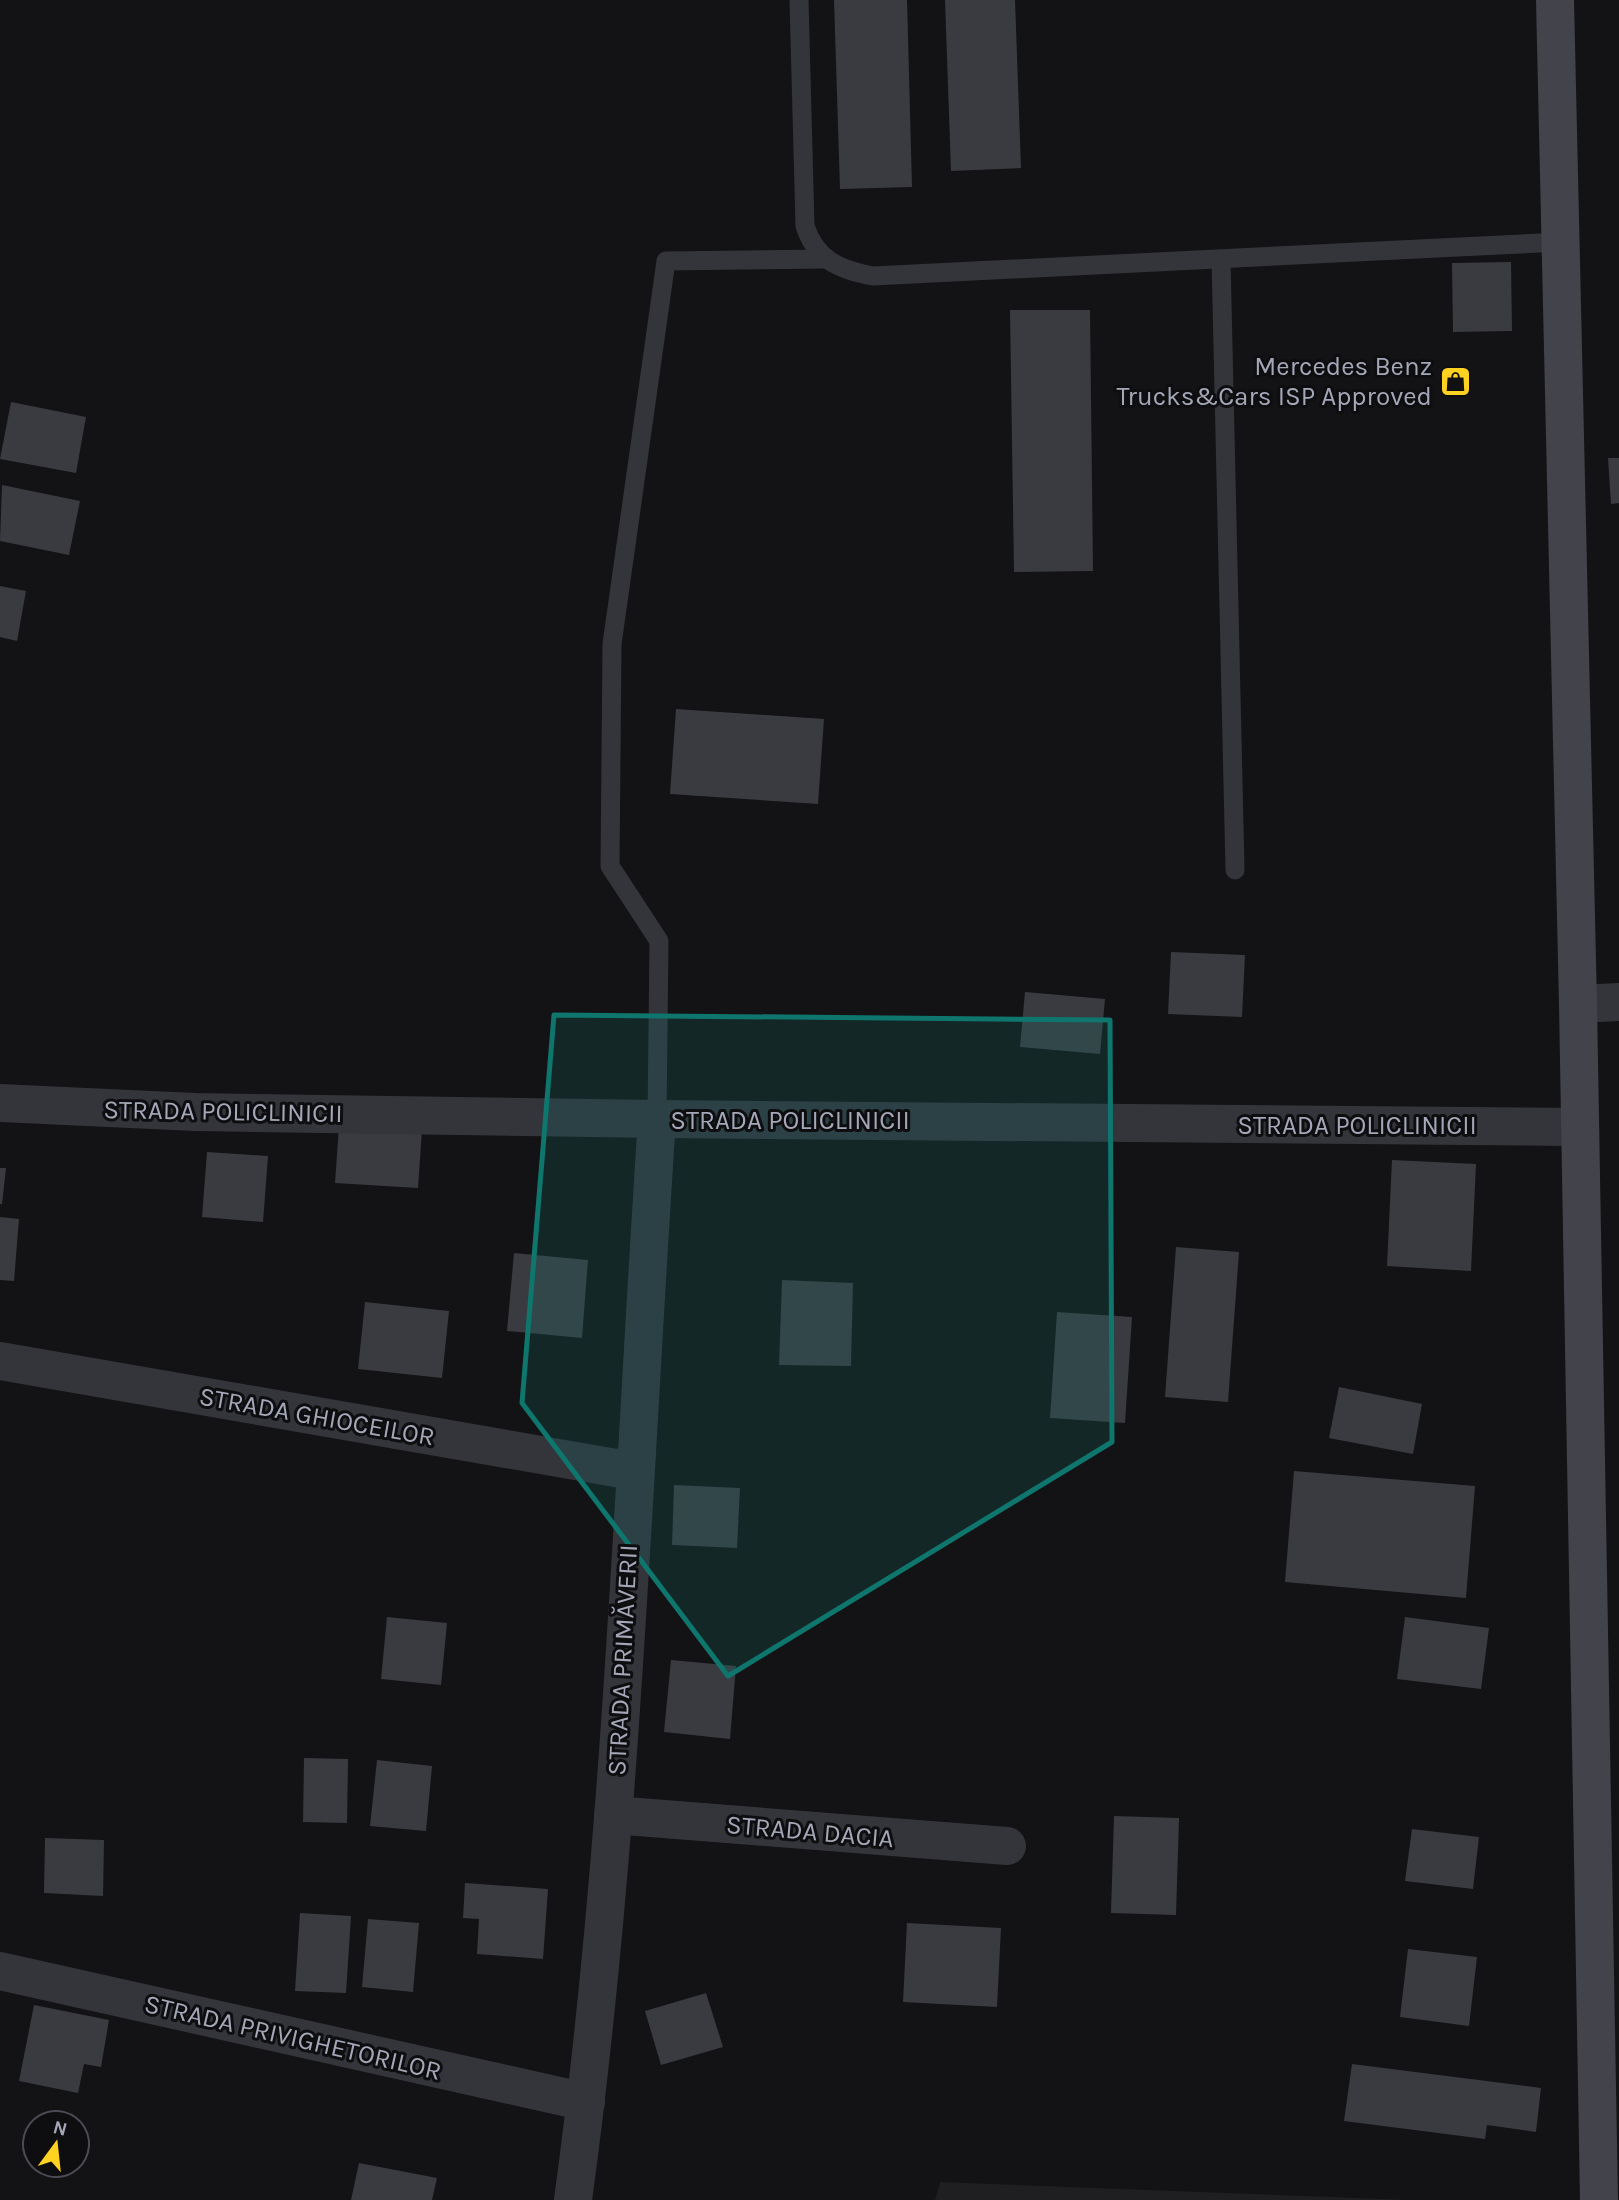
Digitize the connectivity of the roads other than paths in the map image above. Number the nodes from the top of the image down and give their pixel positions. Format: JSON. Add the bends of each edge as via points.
{"nodes":[{"id":1,"x":799,"y":0,"type":"edge"},
{"id":2,"x":1555,"y":0,"type":"edge"},
{"id":3,"x":1560,"y":242,"type":"junction"},
{"id":4,"x":1221,"y":259,"type":"junction"},
{"id":5,"x":825,"y":260,"type":"junction"},
{"id":6,"x":1235,"y":870,"type":"dead end"},
{"id":7,"x":1619,"y":1002,"type":"edge"},
{"id":8,"x":1578,"y":1004,"type":"junction"},
{"id":9,"x":0,"y":1103,"type":"edge"},
{"id":10,"x":657,"y":1119,"type":"junction"},
{"id":11,"x":1579,"y":1127,"type":"junction"},
{"id":12,"x":0,"y":1362,"type":"edge"},
{"id":13,"x":633,"y":1471,"type":"junction"},
{"id":14,"x":613,"y":1815,"type":"junction"},
{"id":15,"x":1007,"y":1846,"type":"dead end"},
{"id":16,"x":0,"y":1971,"type":"edge"},
{"id":17,"x":586,"y":2102,"type":"junction"},
{"id":18,"x":573,"y":2200,"type":"edge"},
{"id":19,"x":1599,"y":2200,"type":"edge"}],
"edges":[{"from":1,"to":5,"type":"lane","via":[[805,226],[810,243]]},
{"from":2,"to":3,"type":"main road"},
{"from":3,"to":4,"type":"lane"},
{"from":3,"to":8,"type":"main road"},
{"from":4,"to":5,"type":"lane","via":[[873,276],[845,271]]},
{"from":4,"to":6,"type":"lane"},
{"from":5,"to":10,"type":"lane","via":[[666,261],[612,644],[610,866],[659,941]]},
{"from":7,"to":8,"type":"street"},
{"from":8,"to":11,"type":"main road"},
{"from":9,"to":10,"type":"street","name":"STRADA POLICLINICII","via":[[209,1112]]},
{"from":10,"to":11,"type":"street","name":"STRADA POLICLINICII"},
{"from":10,"to":13,"type":"street","name":"STRADA PRIMĂVERII"},
{"from":11,"to":19,"type":"main road"},
{"from":12,"to":13,"type":"street","name":"STRADA GHIOCEILOR"},
{"from":13,"to":14,"type":"street","name":"STRADA PRIMĂVERII"},
{"from":14,"to":15,"type":"street","name":"STRADA DACIA"},
{"from":14,"to":17,"type":"street","name":"STRADA PRIMĂVERII"},
{"from":16,"to":17,"type":"street","name":"STRADA PRIVIGHETORILOR"},
{"from":17,"to":18,"type":"street","name":"STRADA PRIMĂVERII"}]}
